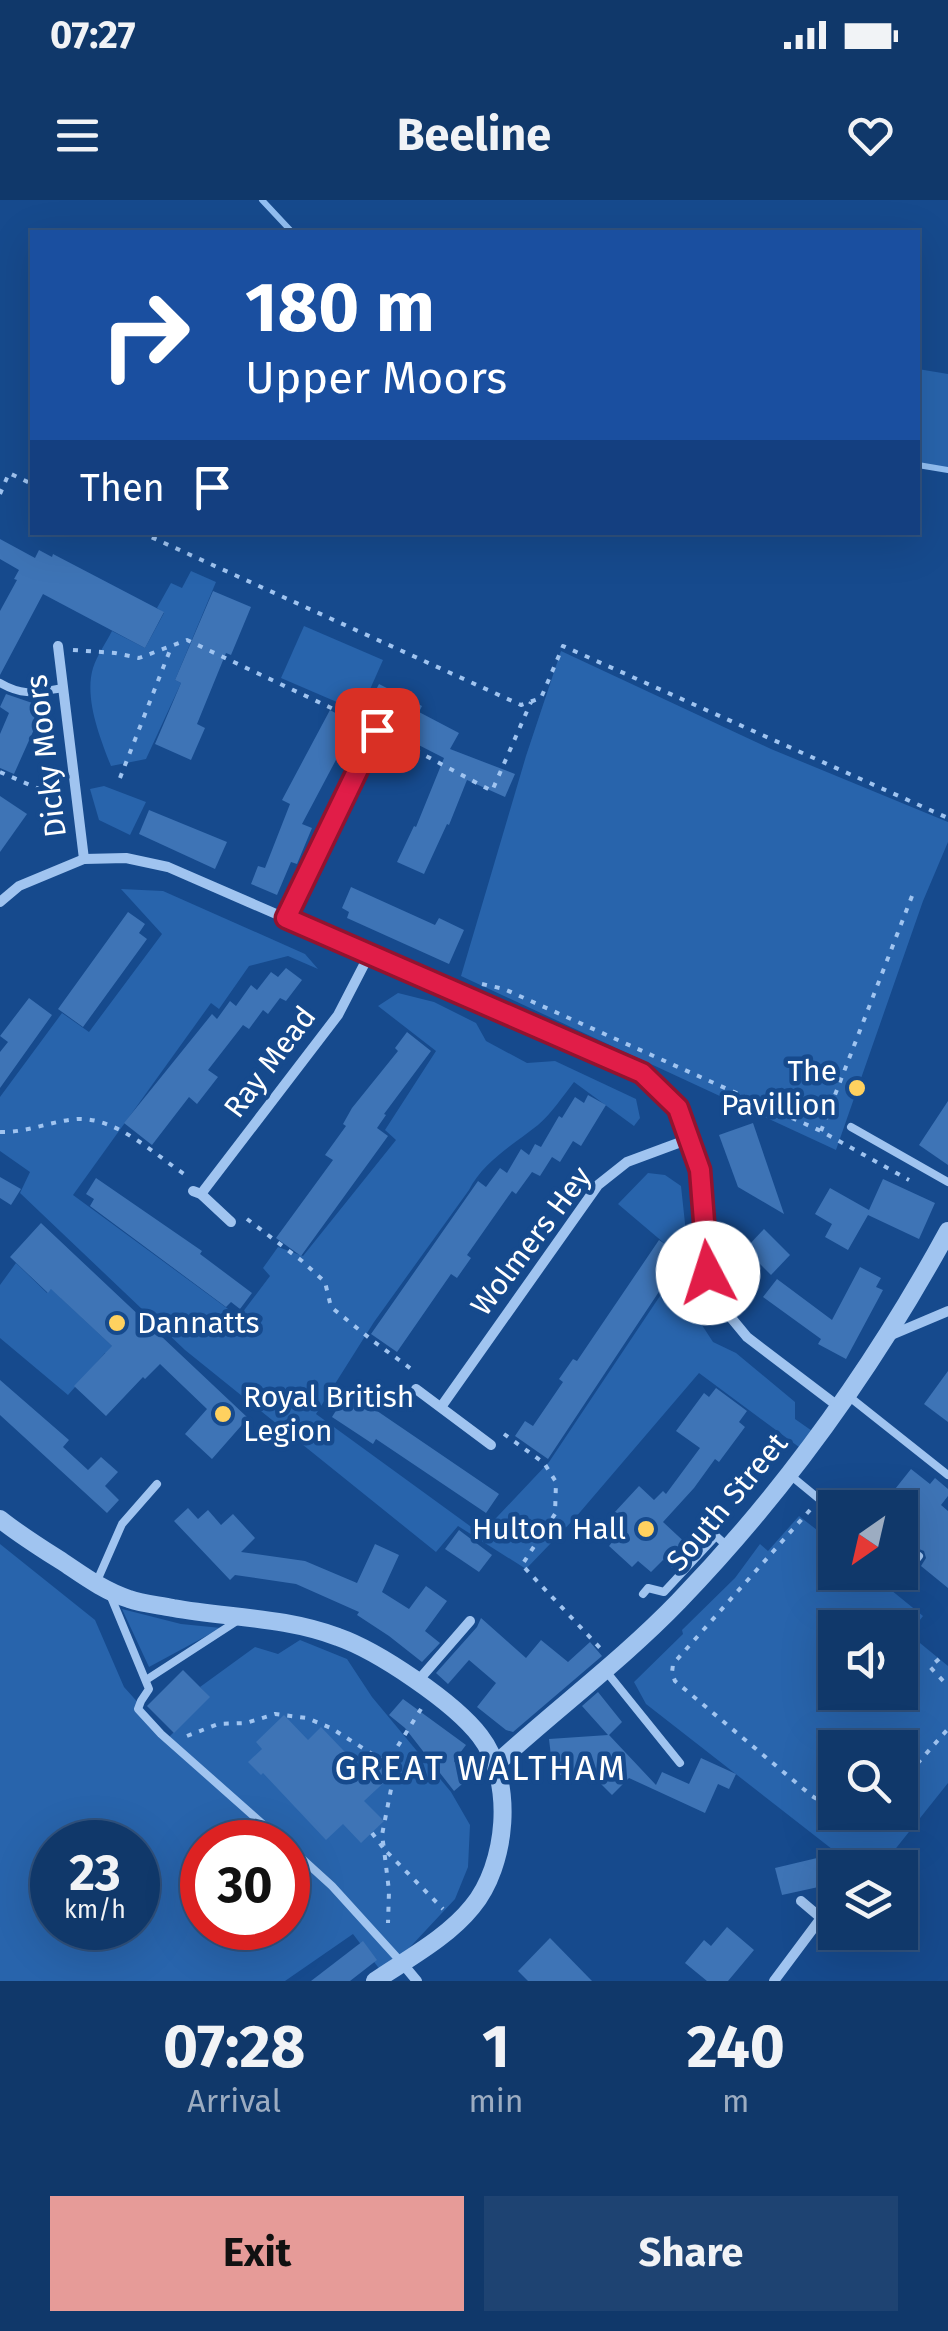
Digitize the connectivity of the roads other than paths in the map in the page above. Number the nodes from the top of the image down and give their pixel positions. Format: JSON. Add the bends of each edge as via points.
{"nodes":[{"id":1,"x":58,"y":648,"type":"road end"},
{"id":2,"x":0,"y":683,"type":"edge"},
{"id":3,"x":63,"y":688,"type":"junction"},
{"id":4,"x":377,"y":730,"type":"road end"},
{"id":5,"x":84,"y":859,"type":"junction"},
{"id":6,"x":0,"y":902,"type":"edge"},
{"id":7,"x":286,"y":918,"type":"junction"},
{"id":8,"x":369,"y":955,"type":"junction"},
{"id":9,"x":851,"y":1127,"type":"dead end"},
{"id":10,"x":689,"y":1139,"type":"junction"},
{"id":11,"x":948,"y":1182,"type":"edge"},
{"id":12,"x":230,"y":1222,"type":"dead end"},
{"id":13,"x":948,"y":1231,"type":"edge"},
{"id":14,"x":948,"y":1311,"type":"edge"},
{"id":15,"x":884,"y":1338,"type":"junction"},
{"id":16,"x":416,"y":1390,"type":"dead end"},
{"id":17,"x":842,"y":1401,"type":"junction"},
{"id":18,"x":441,"y":1407,"type":"junction"},
{"id":19,"x":491,"y":1446,"type":"dead end"},
{"id":20,"x":790,"y":1475,"type":"junction"},
{"id":21,"x":948,"y":1475,"type":"edge"},
{"id":22,"x":157,"y":1484,"type":"dead end"},
{"id":23,"x":818,"y":1497,"type":"edge"},
{"id":24,"x":0,"y":1519,"type":"edge"},
{"id":25,"x":102,"y":1588,"type":"junction"},
{"id":26,"x":643,"y":1594,"type":"dead end"},
{"id":27,"x":671,"y":1597,"type":"junction"},
{"id":28,"x":244,"y":1616,"type":"junction"},
{"id":29,"x":470,"y":1621,"type":"dead end"},
{"id":30,"x":610,"y":1666,"type":"junction"},
{"id":31,"x":146,"y":1680,"type":"junction"},
{"id":32,"x":425,"y":1687,"type":"junction"},
{"id":33,"x":680,"y":1763,"type":"dead end"},
{"id":34,"x":496,"y":1764,"type":"junction"},
{"id":35,"x":258,"y":1820,"type":"edge"},
{"id":36,"x":310,"y":1866,"type":"edge"},
{"id":37,"x":802,"y":1901,"type":"dead end"},
{"id":38,"x":398,"y":1960,"type":"junction"},
{"id":39,"x":376,"y":1981,"type":"edge"},
{"id":40,"x":417,"y":1981,"type":"edge"},
{"id":41,"x":774,"y":1981,"type":"edge"}],
"edges":[{"from":1,"to":3,"type":"street","name":"Dicky Moors"},
{"from":2,"to":3,"type":"lane","via":[[15,692]]},
{"from":3,"to":5,"type":"street","name":"Dicky Moors"},
{"from":4,"to":7,"type":"street"},
{"from":5,"to":6,"type":"street","via":[[19,886]]},
{"from":5,"to":7,"type":"street","via":[[168,867]]},
{"from":7,"to":8,"type":"street"},
{"from":8,"to":10,"type":"street","via":[[642,1073],[678,1108]]},
{"from":8,"to":12,"type":"street","name":"Ray Mead","via":[[338,1015],[200,1191]]},
{"from":9,"to":11,"type":"lane"},
{"from":10,"to":17,"type":"street","via":[[700,1170],[708,1273],[722,1308],[747,1337]]},
{"from":10,"to":18,"type":"street","name":"Wolmers Hey","via":[[627,1162],[598,1186]]},
{"from":13,"to":15,"type":"street","name":"South Street"},
{"from":14,"to":15,"type":"street"},
{"from":15,"to":17,"type":"street","name":"South Street"},
{"from":16,"to":18,"type":"street"},
{"from":17,"to":20,"type":"street","name":"South Street"},
{"from":17,"to":21,"type":"lane"},
{"from":18,"to":19,"type":"street"},
{"from":20,"to":23,"type":"lane"},
{"from":20,"to":27,"type":"street","name":"South Street","via":[[728,1548]]},
{"from":22,"to":25,"type":"lane","via":[[122,1524]]},
{"from":24,"to":25,"type":"street"},
{"from":25,"to":28,"type":"street","via":[[135,1602]]},
{"from":25,"to":31,"type":"lane"},
{"from":26,"to":27,"type":"lane","via":[[648,1588]]},
{"from":27,"to":30,"type":"street","name":"South Street"},
{"from":28,"to":31,"type":"lane"},
{"from":28,"to":32,"type":"street","via":[[340,1637]]},
{"from":29,"to":32,"type":"street"},
{"from":30,"to":33,"type":"lane"},
{"from":30,"to":34,"type":"street","name":"South Street"},
{"from":31,"to":35,"type":"lane","via":[[149,1689],[138,1710]]},
{"from":32,"to":34,"type":"street","via":[[480,1736]]},
{"from":34,"to":38,"type":"street","via":[[502,1819],[496,1862],[474,1906]]},
{"from":36,"to":38,"type":"lane"},
{"from":37,"to":41,"type":"street","via":[[821,1918]]},
{"from":38,"to":39,"type":"street"},
{"from":38,"to":40,"type":"street"}]}
